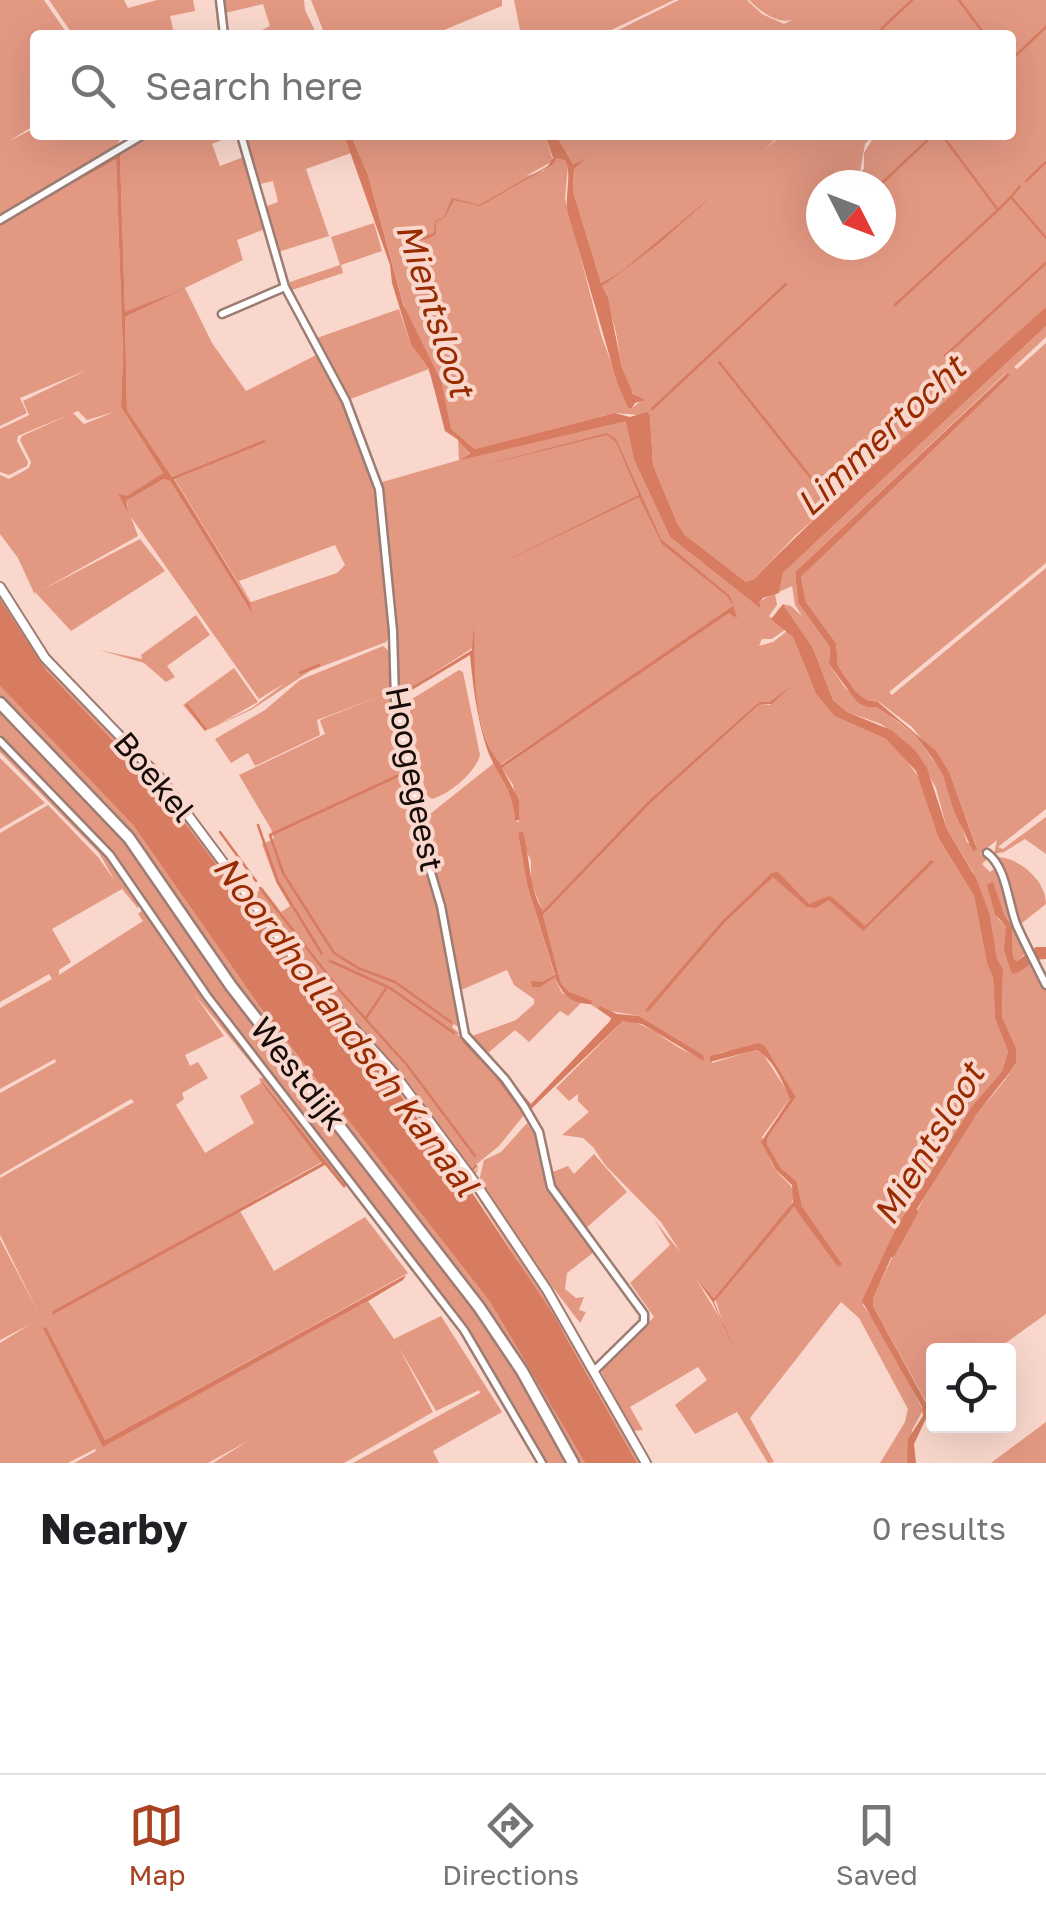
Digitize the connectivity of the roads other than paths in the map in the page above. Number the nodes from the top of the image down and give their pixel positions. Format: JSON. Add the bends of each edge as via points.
{"nodes":[{"id":1,"x":220,"y":0,"type":"edge"},
{"id":2,"x":223,"y":30,"type":"edge"},
{"id":3,"x":135,"y":140,"type":"edge"},
{"id":4,"x":242,"y":140,"type":"edge"},
{"id":5,"x":0,"y":220,"type":"edge"},
{"id":6,"x":285,"y":287,"type":"junction"},
{"id":7,"x":222,"y":314,"type":"dead end"},
{"id":8,"x":0,"y":586,"type":"edge"},
{"id":9,"x":0,"y":703,"type":"edge"},
{"id":10,"x":0,"y":741,"type":"edge"},
{"id":11,"x":987,"y":853,"type":"dead end"},
{"id":12,"x":1046,"y":985,"type":"edge"},
{"id":13,"x":595,"y":1370,"type":"junction"},
{"id":14,"x":542,"y":1463,"type":"edge"},
{"id":15,"x":573,"y":1463,"type":"edge"},
{"id":16,"x":646,"y":1463,"type":"edge"}],
"edges":[{"from":1,"to":2,"type":"street"},
{"from":3,"to":5,"type":"street"},
{"from":4,"to":6,"type":"street","name":"Hoogegeest"},
{"from":6,"to":7,"type":"street"},
{"from":6,"to":13,"type":"street","name":"Hoogegeest","via":[[346,402],[380,488],[395,699],[465,1035],[524,1106],[540,1134],[551,1187],[644,1314],[644,1322]]},
{"from":8,"to":13,"type":"street","name":"Boekel","via":[[46,658],[161,779],[319,989],[393,1072],[476,1184]]},
{"from":9,"to":15,"type":"main road","name":"Westdijk","via":[[129,838],[231,986],[479,1307]]},
{"from":10,"to":14,"type":"street","name":"Westdijk","via":[[110,855],[207,996],[464,1330]]},
{"from":11,"to":12,"type":"street"},
{"from":13,"to":16,"type":"street","name":"Boekel"}]}
